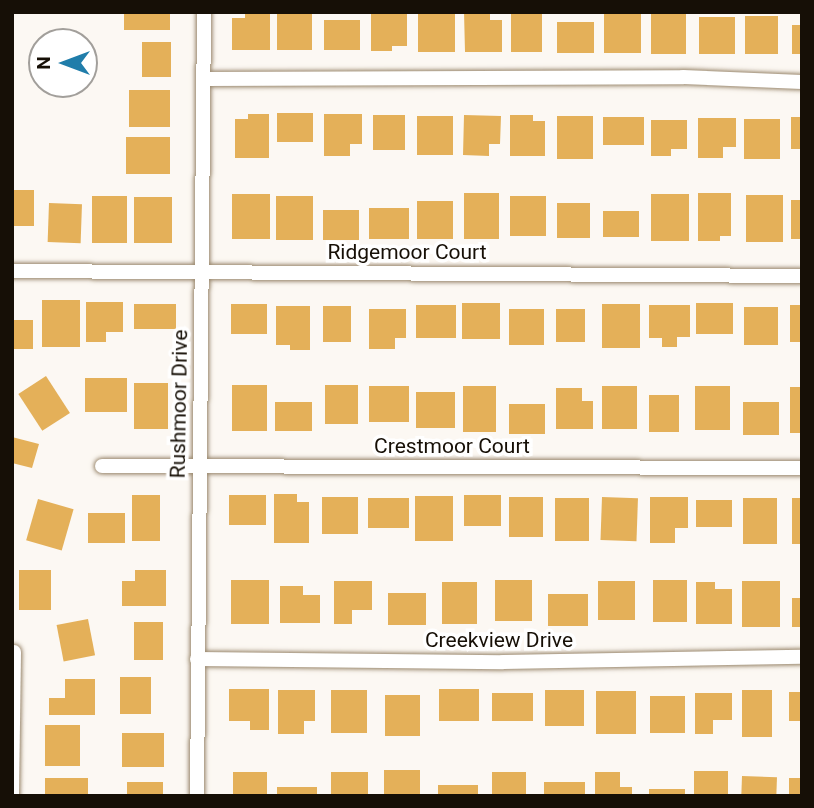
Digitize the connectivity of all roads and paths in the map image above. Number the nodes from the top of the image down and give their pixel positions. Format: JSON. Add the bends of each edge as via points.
{"nodes":[{"id":1,"x":204,"y":12,"type":"edge"},
{"id":2,"x":204,"y":79,"type":"junction"},
{"id":3,"x":802,"y":82,"type":"edge"},
{"id":4,"x":12,"y":271,"type":"edge"},
{"id":5,"x":203,"y":272,"type":"junction"},
{"id":6,"x":802,"y":276,"type":"edge"},
{"id":7,"x":102,"y":466,"type":"dead end"},
{"id":8,"x":200,"y":467,"type":"junction"},
{"id":9,"x":802,"y":468,"type":"edge"},
{"id":10,"x":14,"y":652,"type":"dead end"},
{"id":11,"x":802,"y":657,"type":"edge"},
{"id":12,"x":197,"y":659,"type":"junction"},
{"id":13,"x":12,"y":796,"type":"edge"},
{"id":14,"x":197,"y":796,"type":"edge"}],
"edges":[{"from":1,"to":2,"type":"street","name":"Rushmoor Drive"},
{"from":2,"to":3,"type":"street","via":[[683,77]]},
{"from":2,"to":5,"type":"street","name":"Rushmoor Drive"},
{"from":4,"to":5,"type":"street","name":"Ridgemoor Court"},
{"from":5,"to":6,"type":"street","name":"Ridgemoor Court"},
{"from":5,"to":8,"type":"street","name":"Rushmoor Drive"},
{"from":7,"to":8,"type":"street","name":"Crestmoor Court"},
{"from":8,"to":9,"type":"street","name":"Crestmoor Court"},
{"from":8,"to":12,"type":"street","name":"Rushmoor Drive"},
{"from":10,"to":13,"type":"street"},
{"from":11,"to":12,"type":"street","name":"Creekview Drive","via":[[503,662]]},
{"from":12,"to":14,"type":"street","name":"Rushmoor Drive"}]}
